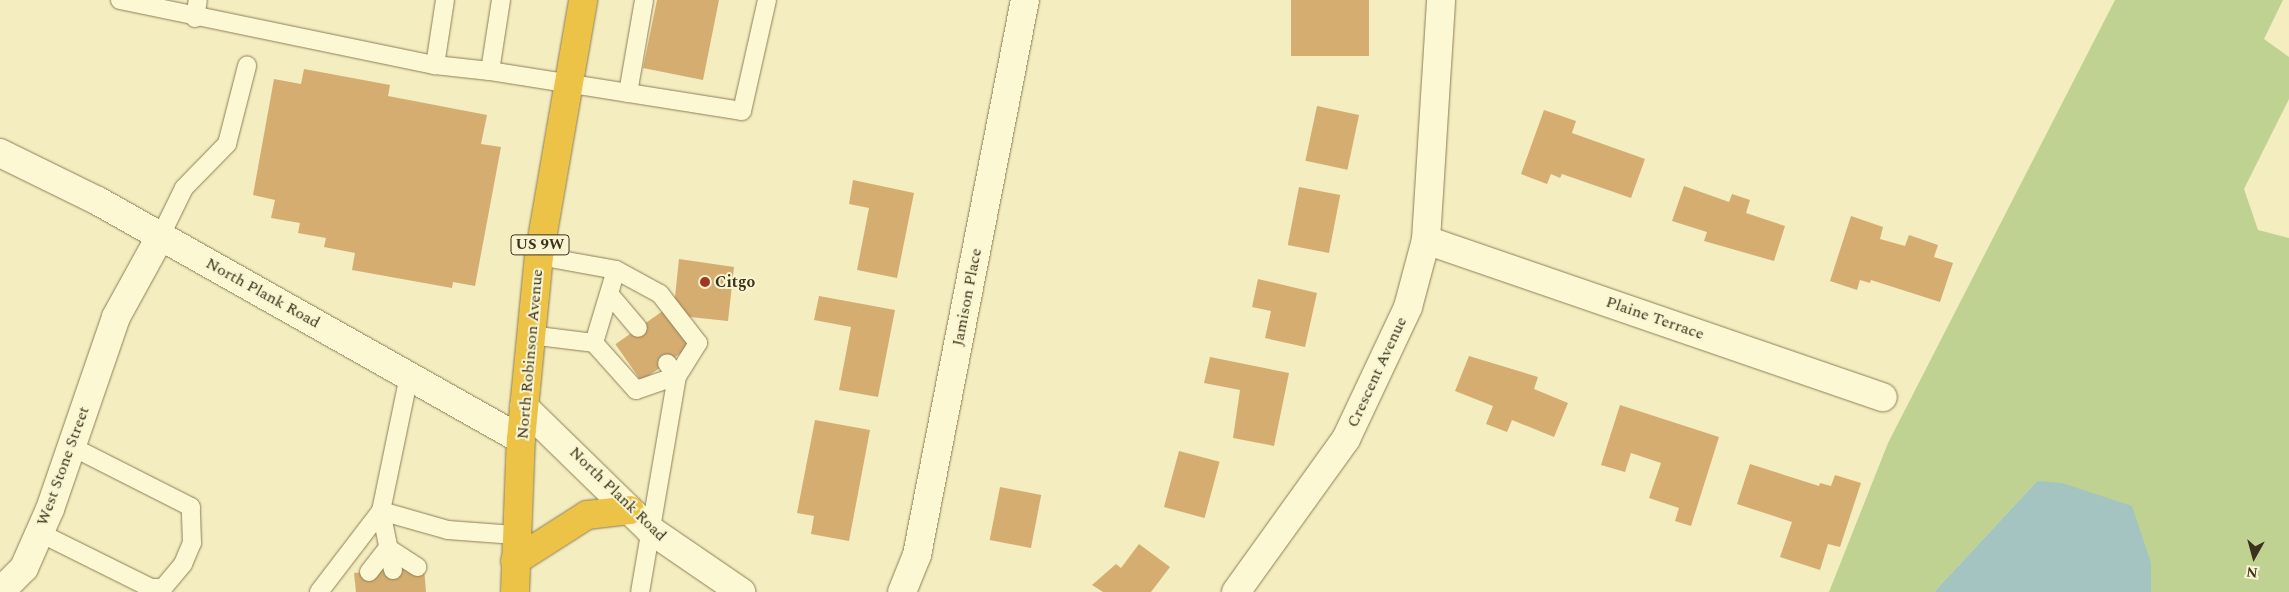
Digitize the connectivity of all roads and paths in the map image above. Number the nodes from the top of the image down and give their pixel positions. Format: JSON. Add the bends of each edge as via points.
{"nodes":[{"id":1,"x":120,"y":0,"type":"edge"},
{"id":2,"x":198,"y":0,"type":"edge"},
{"id":3,"x":445,"y":0,"type":"edge"},
{"id":4,"x":501,"y":0,"type":"edge"},
{"id":5,"x":583,"y":0,"type":"edge"},
{"id":6,"x":644,"y":0,"type":"edge"},
{"id":7,"x":767,"y":0,"type":"edge"},
{"id":8,"x":1025,"y":0,"type":"edge"},
{"id":9,"x":1441,"y":0,"type":"edge"},
{"id":10,"x":195,"y":18,"type":"junction"},
{"id":11,"x":435,"y":65,"type":"junction"},
{"id":12,"x":247,"y":66,"type":"dead end"},
{"id":13,"x":490,"y":71,"type":"junction"},
{"id":14,"x":567,"y":83,"type":"junction"},
{"id":15,"x":628,"y":93,"type":"junction"},
{"id":16,"x":0,"y":153,"type":"edge"},
{"id":17,"x":161,"y":235,"type":"junction"},
{"id":18,"x":1426,"y":240,"type":"junction"},
{"id":19,"x":539,"y":256,"type":"junction"},
{"id":20,"x":616,"y":270,"type":"junction"},
{"id":21,"x":610,"y":295,"type":"junction"},
{"id":22,"x":638,"y":328,"type":"dead end"},
{"id":23,"x":530,"y":335,"type":"junction"},
{"id":24,"x":594,"y":343,"type":"junction"},
{"id":25,"x":672,"y":370,"type":"junction"},
{"id":26,"x":409,"y":376,"type":"junction"},
{"id":27,"x":1883,"y":397,"type":"dead end"},
{"id":28,"x":524,"y":407,"type":"junction"},
{"id":29,"x":522,"y":439,"type":"junction"},
{"id":30,"x":71,"y":446,"type":"junction"},
{"id":31,"x":381,"y":511,"type":"junction"},
{"id":32,"x":640,"y":519,"type":"junction"},
{"id":33,"x":40,"y":532,"type":"junction"},
{"id":34,"x":388,"y":548,"type":"junction"},
{"id":35,"x":515,"y":548,"type":"junction"},
{"id":36,"x":417,"y":568,"type":"dead end"},
{"id":37,"x":394,"y":570,"type":"dead end"},
{"id":38,"x":369,"y":572,"type":"dead end"},
{"id":39,"x":154,"y":590,"type":"edge"},
{"id":40,"x":0,"y":592,"type":"edge"},
{"id":41,"x":318,"y":592,"type":"edge"},
{"id":42,"x":515,"y":592,"type":"edge"},
{"id":43,"x":640,"y":592,"type":"edge"},
{"id":44,"x":741,"y":592,"type":"edge"},
{"id":45,"x":902,"y":592,"type":"edge"},
{"id":46,"x":1236,"y":592,"type":"edge"}],
"edges":[{"from":1,"to":10,"type":"lane"},
{"from":2,"to":10,"type":"lane"},
{"from":3,"to":11,"type":"lane"},
{"from":4,"to":13,"type":"lane"},
{"from":5,"to":14,"type":"highway","name":"North Robinson Avenue","number":"US 9W"},
{"from":6,"to":15,"type":"lane"},
{"from":7,"to":15,"type":"lane","via":[[742,111]]},
{"from":8,"to":45,"type":"street","name":"Jamison Place","via":[[917,555]]},
{"from":9,"to":18,"type":"street","name":"Crescent Avenue"},
{"from":10,"to":11,"type":"lane"},
{"from":11,"to":13,"type":"lane"},
{"from":12,"to":17,"type":"lane","via":[[227,144],[184,188]]},
{"from":13,"to":14,"type":"lane"},
{"from":14,"to":15,"type":"lane"},
{"from":14,"to":19,"type":"highway","name":"North Robinson Avenue","number":"US 9W"},
{"from":16,"to":17,"type":"street","name":"North Plank Road"},
{"from":17,"to":26,"type":"street","name":"North Plank Road"},
{"from":17,"to":30,"type":"street","name":"West Stone Street","via":[[110,331]]},
{"from":18,"to":27,"type":"street","name":"Plaine Terrace"},
{"from":18,"to":46,"type":"street","name":"Crescent Avenue","via":[[1408,307],[1346,438]]},
{"from":19,"to":20,"type":"lane"},
{"from":19,"to":23,"type":"highway","name":"North Robinson Avenue","number":"US 9W"},
{"from":20,"to":21,"type":"lane"},
{"from":20,"to":25,"type":"lane","via":[[660,294],[698,343]]},
{"from":21,"to":22,"type":"lane"},
{"from":21,"to":24,"type":"lane"},
{"from":23,"to":24,"type":"lane"},
{"from":23,"to":28,"type":"highway","name":"North Robinson Avenue","number":"US 9W"},
{"from":24,"to":25,"type":"lane","via":[[636,390]]},
{"from":25,"to":32,"type":"lane"},
{"from":26,"to":29,"type":"street","name":"North Plank Road"},
{"from":26,"to":31,"type":"lane"},
{"from":28,"to":29,"type":"highway","name":"North Robinson Avenue","number":"US 9W"},
{"from":28,"to":32,"type":"street","name":"North Plank Road"},
{"from":29,"to":35,"type":"highway","name":"North Robinson Avenue","number":"US 9W"},
{"from":30,"to":33,"type":"street","name":"West Stone Street"},
{"from":30,"to":39,"type":"lane","via":[[191,507],[192,542],[183,564],[163,588]]},
{"from":31,"to":34,"type":"lane"},
{"from":31,"to":35,"type":"lane"},
{"from":31,"to":41,"type":"lane"},
{"from":32,"to":35,"type":"highway","via":[[587,516]]},
{"from":32,"to":43,"type":"lane"},
{"from":32,"to":44,"type":"street","name":"North Plank Road"},
{"from":33,"to":39,"type":"lane"},
{"from":33,"to":40,"type":"street","name":"West Stone Street","via":[[24,568]]},
{"from":34,"to":36,"type":"lane"},
{"from":34,"to":37,"type":"lane"},
{"from":34,"to":38,"type":"lane"},
{"from":35,"to":42,"type":"highway","name":"North Robinson Avenue","number":"US 9W"}]}
